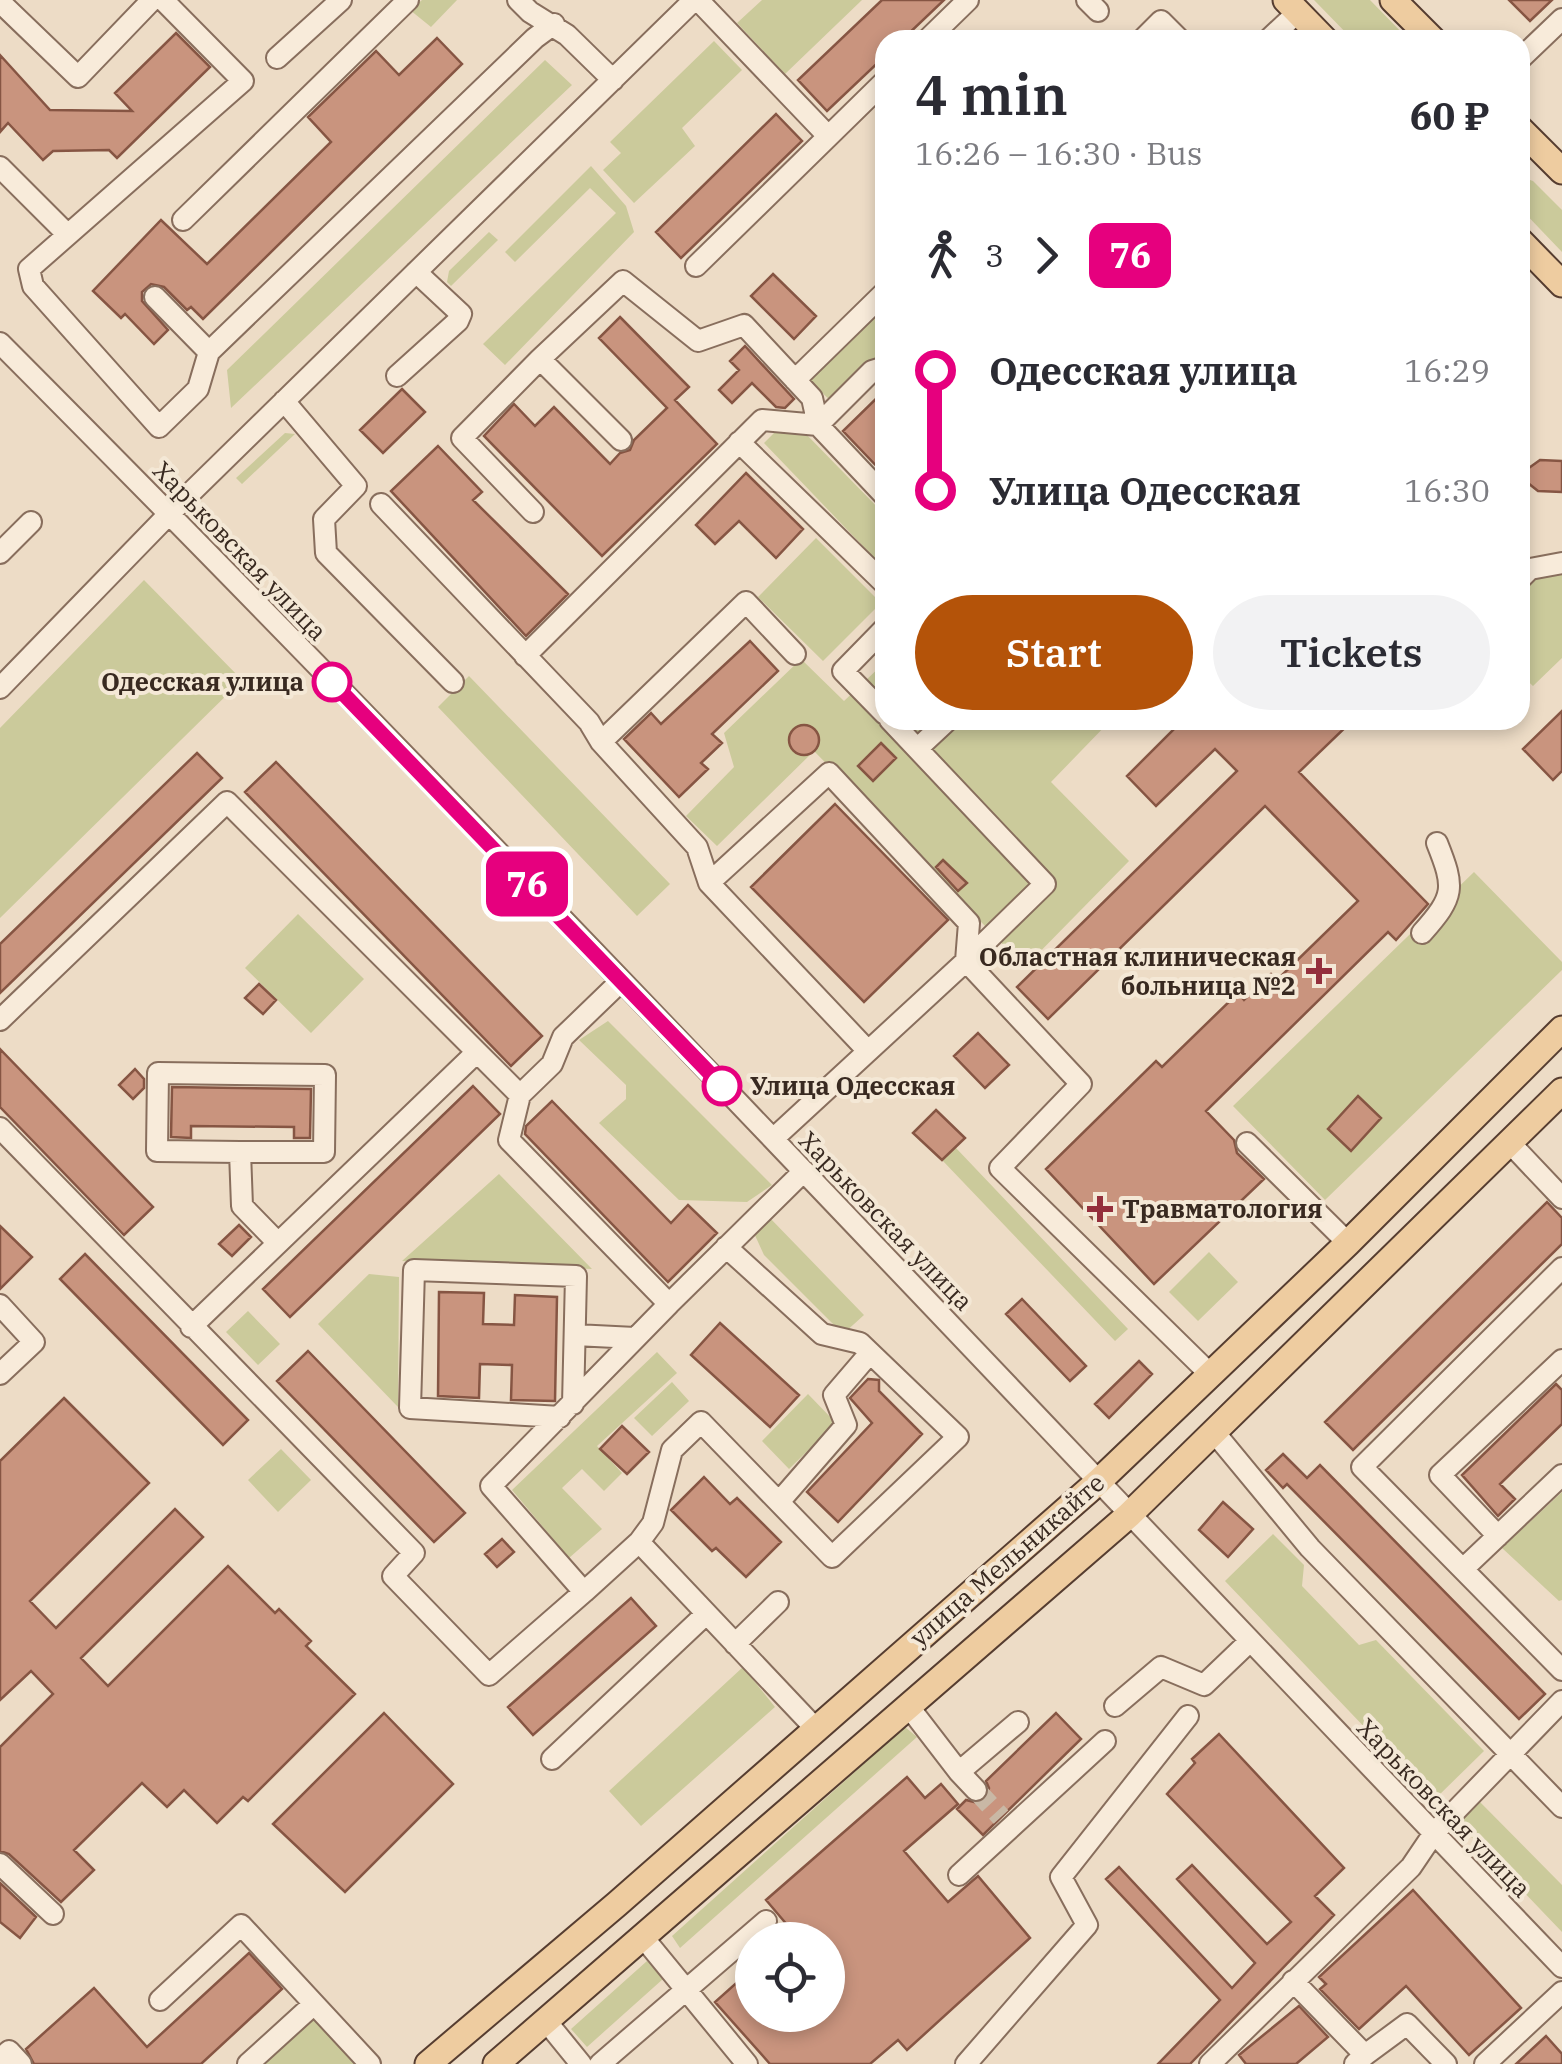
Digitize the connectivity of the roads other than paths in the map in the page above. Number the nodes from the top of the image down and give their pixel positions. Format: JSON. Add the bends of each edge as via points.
{"nodes":[{"id":1,"x":152,"y":0,"type":"edge"},
{"id":2,"x":162,"y":0,"type":"edge"},
{"id":3,"x":341,"y":0,"type":"edge"},
{"id":4,"x":408,"y":0,"type":"edge"},
{"id":5,"x":518,"y":0,"type":"edge"},
{"id":6,"x":551,"y":0,"type":"edge"},
{"id":7,"x":696,"y":0,"type":"edge"},
{"id":8,"x":968,"y":0,"type":"edge"},
{"id":9,"x":1393,"y":0,"type":"edge"},
{"id":10,"x":0,"y":2,"type":"edge"},
{"id":11,"x":1292,"y":6,"type":"edge"},
{"id":12,"x":1562,"y":19,"type":"edge"},
{"id":13,"x":554,"y":24,"type":"junction"},
{"id":14,"x":937,"y":30,"type":"edge"},
{"id":15,"x":1275,"y":30,"type":"edge"},
{"id":16,"x":1315,"y":30,"type":"edge"},
{"id":17,"x":1422,"y":30,"type":"edge"},
{"id":18,"x":1530,"y":49,"type":"edge"},
{"id":19,"x":276,"y":58,"type":"dead end"},
{"id":20,"x":613,"y":80,"type":"junction"},
{"id":21,"x":875,"y":91,"type":"edge"},
{"id":22,"x":828,"y":136,"type":"junction"},
{"id":23,"x":1530,"y":145,"type":"edge"},
{"id":24,"x":0,"y":167,"type":"edge"},
{"id":25,"x":1562,"y":171,"type":"edge"},
{"id":26,"x":183,"y":220,"type":"dead end"},
{"id":27,"x":67,"y":234,"type":"junction"},
{"id":28,"x":1530,"y":251,"type":"edge"},
{"id":29,"x":696,"y":266,"type":"dead end"},
{"id":30,"x":416,"y":272,"type":"junction"},
{"id":31,"x":1562,"y":284,"type":"edge"},
{"id":32,"x":156,"y":297,"type":"dead end"},
{"id":33,"x":875,"y":302,"type":"edge"},
{"id":34,"x":0,"y":343,"type":"edge"},
{"id":35,"x":209,"y":352,"type":"junction"},
{"id":36,"x":540,"y":359,"type":"junction"},
{"id":37,"x":875,"y":370,"type":"edge"},
{"id":38,"x":397,"y":376,"type":"dead end"},
{"id":39,"x":795,"y":380,"type":"junction"},
{"id":40,"x":284,"y":401,"type":"junction"},
{"id":41,"x":818,"y":426,"type":"junction"},
{"id":42,"x":622,"y":440,"type":"dead end"},
{"id":43,"x":740,"y":442,"type":"junction"},
{"id":44,"x":875,"y":486,"type":"edge"},
{"id":45,"x":381,"y":504,"type":"dead end"},
{"id":46,"x":532,"y":512,"type":"dead end"},
{"id":47,"x":170,"y":513,"type":"junction"},
{"id":48,"x":31,"y":522,"type":"dead end"},
{"id":49,"x":0,"y":553,"type":"edge"},
{"id":50,"x":1562,"y":563,"type":"edge"},
{"id":51,"x":1530,"y":569,"type":"edge"},
{"id":52,"x":875,"y":574,"type":"edge"},
{"id":53,"x":875,"y":638,"type":"edge"},
{"id":54,"x":795,"y":654,"type":"dead end"},
{"id":55,"x":525,"y":656,"type":"junction"},
{"id":56,"x":453,"y":682,"type":"dead end"},
{"id":57,"x":0,"y":688,"type":"edge"},
{"id":58,"x":875,"y":704,"type":"edge"},
{"id":59,"x":900,"y":730,"type":"edge"},
{"id":60,"x":937,"y":730,"type":"edge"},
{"id":61,"x":601,"y":742,"type":"junction"},
{"id":62,"x":918,"y":748,"type":"junction"},
{"id":63,"x":1437,"y":843,"type":"dead end"},
{"id":64,"x":710,"y":883,"type":"junction"},
{"id":65,"x":1422,"y":932,"type":"dead end"},
{"id":66,"x":966,"y":961,"type":"junction"},
{"id":67,"x":620,"y":982,"type":"junction"},
{"id":68,"x":0,"y":1020,"type":"edge"},
{"id":69,"x":1562,"y":1029,"type":"edge"},
{"id":70,"x":868,"y":1051,"type":"junction"},
{"id":71,"x":477,"y":1052,"type":"junction"},
{"id":72,"x":1562,"y":1091,"type":"edge"},
{"id":73,"x":520,"y":1095,"type":"junction"},
{"id":74,"x":0,"y":1128,"type":"edge"},
{"id":75,"x":772,"y":1138,"type":"junction"},
{"id":76,"x":1508,"y":1142,"type":"junction"},
{"id":77,"x":1247,"y":1143,"type":"dead end"},
{"id":78,"x":240,"y":1152,"type":"junction"},
{"id":79,"x":804,"y":1171,"type":"junction"},
{"id":80,"x":1562,"y":1198,"type":"edge"},
{"id":81,"x":278,"y":1243,"type":"junction"},
{"id":82,"x":1348,"y":1243,"type":"junction"},
{"id":83,"x":726,"y":1248,"type":"junction"},
{"id":84,"x":1562,"y":1268,"type":"edge"},
{"id":85,"x":1289,"y":1298,"type":"junction"},
{"id":86,"x":669,"y":1304,"type":"junction"},
{"id":87,"x":0,"y":1305,"type":"edge"},
{"id":88,"x":191,"y":1328,"type":"junction"},
{"id":89,"x":1319,"y":1330,"type":"junction"},
{"id":90,"x":575,"y":1335,"type":"junction"},
{"id":91,"x":635,"y":1338,"type":"junction"},
{"id":92,"x":870,"y":1353,"type":"junction"},
{"id":93,"x":1562,"y":1360,"type":"edge"},
{"id":94,"x":0,"y":1374,"type":"edge"},
{"id":95,"x":1210,"y":1374,"type":"junction"},
{"id":96,"x":566,"y":1410,"type":"junction"},
{"id":97,"x":1214,"y":1432,"type":"junction"},
{"id":98,"x":1562,"y":1475,"type":"edge"},
{"id":99,"x":1098,"y":1482,"type":"junction"},
{"id":100,"x":779,"y":1502,"type":"junction"},
{"id":101,"x":1129,"y":1515,"type":"junction"},
{"id":102,"x":1498,"y":1536,"type":"junction"},
{"id":103,"x":638,"y":1542,"type":"junction"},
{"id":104,"x":1464,"y":1568,"type":"junction"},
{"id":105,"x":584,"y":1592,"type":"junction"},
{"id":106,"x":778,"y":1602,"type":"dead end"},
{"id":107,"x":706,"y":1614,"type":"junction"},
{"id":108,"x":1250,"y":1641,"type":"junction"},
{"id":109,"x":735,"y":1644,"type":"junction"},
{"id":110,"x":1562,"y":1670,"type":"edge"},
{"id":111,"x":1562,"y":1701,"type":"edge"},
{"id":112,"x":1115,"y":1706,"type":"dead end"},
{"id":113,"x":909,"y":1707,"type":"junction"},
{"id":114,"x":1188,"y":1716,"type":"dead end"},
{"id":115,"x":1018,"y":1722,"type":"dead end"},
{"id":116,"x":815,"y":1728,"type":"junction"},
{"id":117,"x":1105,"y":1741,"type":"dead end"},
{"id":118,"x":1509,"y":1754,"type":"junction"},
{"id":119,"x":552,"y":1759,"type":"dead end"},
{"id":120,"x":959,"y":1772,"type":"junction"},
{"id":121,"x":976,"y":1790,"type":"tunnel mouth"},
{"id":122,"x":1562,"y":1807,"type":"edge"},
{"id":123,"x":1434,"y":1834,"type":"junction"},
{"id":124,"x":0,"y":1864,"type":"edge"},
{"id":125,"x":959,"y":1876,"type":"dead end"},
{"id":126,"x":53,"y":1914,"type":"dead end"},
{"id":127,"x":642,"y":1936,"type":"junction"},
{"id":128,"x":735,"y":1947,"type":"edge"},
{"id":129,"x":1562,"y":1968,"type":"edge"},
{"id":130,"x":1293,"y":1981,"type":"junction"},
{"id":131,"x":684,"y":1989,"type":"junction"},
{"id":132,"x":1562,"y":1992,"type":"edge"},
{"id":133,"x":160,"y":2000,"type":"dead end"},
{"id":134,"x":314,"y":2004,"type":"junction"},
{"id":135,"x":546,"y":2020,"type":"junction"},
{"id":136,"x":0,"y":2060,"type":"edge"},
{"id":137,"x":1360,"y":2060,"type":"edge"},
{"id":138,"x":21,"y":2064,"type":"edge"},
{"id":139,"x":248,"y":2064,"type":"edge"},
{"id":140,"x":370,"y":2064,"type":"edge"},
{"id":141,"x":428,"y":2064,"type":"edge"},
{"id":142,"x":496,"y":2064,"type":"edge"},
{"id":143,"x":582,"y":2064,"type":"edge"},
{"id":144,"x":600,"y":2064,"type":"edge"},
{"id":145,"x":747,"y":2064,"type":"edge"},
{"id":146,"x":966,"y":2064,"type":"edge"},
{"id":147,"x":1210,"y":2064,"type":"edge"},
{"id":148,"x":1446,"y":2064,"type":"edge"},
{"id":149,"x":1484,"y":2064,"type":"edge"}],
"edges":[{"from":1,"to":10,"type":"street","via":[[78,77]]},
{"from":2,"to":27,"type":"street","via":[[243,81]]},
{"from":3,"to":19,"type":"street"},
{"from":4,"to":26,"type":"street"},
{"from":5,"to":13,"type":"street"},
{"from":6,"to":13,"type":"street"},
{"from":7,"to":20,"type":"street"},
{"from":7,"to":22,"type":"street"},
{"from":8,"to":14,"type":"street"},
{"from":9,"to":17,"type":"main road"},
{"from":11,"to":15,"type":"street"},
{"from":11,"to":16,"type":"main road"},
{"from":12,"to":18,"type":"street"},
{"from":13,"to":20,"type":"street"},
{"from":13,"to":35,"type":"street"},
{"from":20,"to":30,"type":"street"},
{"from":21,"to":22,"type":"street"},
{"from":22,"to":29,"type":"street"},
{"from":23,"to":25,"type":"main road"},
{"from":24,"to":27,"type":"street"},
{"from":27,"to":35,"type":"street","via":[[29,268],[33,286],[159,427],[198,390]]},
{"from":28,"to":31,"type":"main road"},
{"from":30,"to":38,"type":"street","via":[[461,314]]},
{"from":30,"to":40,"type":"street"},
{"from":32,"to":35,"type":"street"},
{"from":33,"to":39,"type":"street"},
{"from":34,"to":47,"type":"street","name":"Харьковская улица"},
{"from":36,"to":39,"type":"street","via":[[623,280],[698,341],[744,325]]},
{"from":36,"to":42,"type":"street"},
{"from":36,"to":46,"type":"street","via":[[462,438]]},
{"from":37,"to":41,"type":"street"},
{"from":39,"to":41,"type":"street","via":[[812,398]]},
{"from":40,"to":47,"type":"street"},
{"from":40,"to":56,"type":"street","via":[[356,486],[324,520],[326,553]]},
{"from":41,"to":43,"type":"street","via":[[762,420]]},
{"from":41,"to":44,"type":"street"},
{"from":43,"to":52,"type":"street"},
{"from":43,"to":55,"type":"street"},
{"from":45,"to":55,"type":"street"},
{"from":47,"to":57,"type":"street"},
{"from":47,"to":67,"type":"street","name":"Харьковская улица"},
{"from":48,"to":49,"type":"street"},
{"from":50,"to":51,"type":"street"},
{"from":53,"to":58,"type":"street","via":[[843,671]]},
{"from":54,"to":61,"type":"street","via":[[746,602]]},
{"from":55,"to":61,"type":"street"},
{"from":59,"to":62,"type":"street"},
{"from":60,"to":62,"type":"street"},
{"from":61,"to":64,"type":"street","via":[[697,847]]},
{"from":62,"to":66,"type":"street","via":[[1045,884]]},
{"from":63,"to":65,"type":"street","via":[[1452,880],[1442,910]]},
{"from":64,"to":66,"type":"street","via":[[829,773],[970,922]]},
{"from":64,"to":70,"type":"street"},
{"from":66,"to":70,"type":"street"},
{"from":66,"to":95,"type":"street","via":[[1081,1084],[1000,1168]]},
{"from":67,"to":73,"type":"street","via":[[564,1037],[552,1064]]},
{"from":67,"to":75,"type":"street","name":"Харьковская улица"},
{"from":68,"to":71,"type":"street","via":[[228,802]]},
{"from":69,"to":82,"type":"main road","name":"улица Мельникайте"},
{"from":70,"to":75,"type":"street"},
{"from":71,"to":73,"type":"street"},
{"from":71,"to":81,"type":"street"},
{"from":72,"to":76,"type":"main road","name":"улица Мельникайте"},
{"from":73,"to":86,"type":"street","via":[[509,1140]]},
{"from":74,"to":88,"type":"street"},
{"from":75,"to":79,"type":"street","name":"Харьковская улица"},
{"from":76,"to":80,"type":"street"},
{"from":76,"to":89,"type":"main road","name":"улица Мельникайте"},
{"from":77,"to":82,"type":"street"},
{"from":78,"to":78,"type":"street","via":[[324,1152],[326,1075],[158,1073],[157,1151]]},
{"from":78,"to":81,"type":"street","via":[[242,1206]]},
{"from":79,"to":83,"type":"street"},
{"from":79,"to":99,"type":"street","name":"Харьковская улица"},
{"from":81,"to":88,"type":"street"},
{"from":82,"to":85,"type":"main road","name":"улица Мельникайте"},
{"from":83,"to":86,"type":"street"},
{"from":83,"to":92,"type":"street","via":[[822,1334],[860,1343]]},
{"from":84,"to":104,"type":"street","via":[[1362,1467]]},
{"from":85,"to":89,"type":"main road"},
{"from":85,"to":95,"type":"main road","name":"улица Мельникайте"},
{"from":86,"to":91,"type":"street"},
{"from":87,"to":94,"type":"street","via":[[34,1342]]},
{"from":88,"to":105,"type":"street","via":[[414,1553],[393,1576],[489,1675]]},
{"from":89,"to":97,"type":"main road","name":"улица Мельникайте"},
{"from":90,"to":91,"type":"street"},
{"from":90,"to":96,"type":"street"},
{"from":90,"to":96,"type":"street","via":[[576,1276],[414,1270],[410,1408]]},
{"from":91,"to":96,"type":"street"},
{"from":92,"to":100,"type":"street","via":[[834,1396],[846,1426]]},
{"from":92,"to":100,"type":"street","via":[[958,1436],[832,1557]]},
{"from":93,"to":102,"type":"street","via":[[1440,1475]]},
{"from":95,"to":99,"type":"main road","name":"улица Мельникайте"},
{"from":96,"to":105,"type":"street","via":[[491,1486]]},
{"from":97,"to":101,"type":"main road","name":"улица Мельникайте"},
{"from":97,"to":118,"type":"street","via":[[1310,1548]]},
{"from":98,"to":102,"type":"street"},
{"from":99,"to":101,"type":"street","name":"Харьковская улица"},
{"from":99,"to":116,"type":"main road","name":"улица Мельникайте"},
{"from":100,"to":103,"type":"street","via":[[701,1422],[672,1450],[653,1523]]},
{"from":101,"to":108,"type":"street","name":"Харьковская улица"},
{"from":101,"to":113,"type":"main road","name":"улица Мельникайте"},
{"from":102,"to":104,"type":"street"},
{"from":103,"to":105,"type":"street"},
{"from":103,"to":107,"type":"street"},
{"from":104,"to":110,"type":"street"},
{"from":106,"to":109,"type":"street"},
{"from":107,"to":109,"type":"street"},
{"from":107,"to":119,"type":"street"},
{"from":108,"to":112,"type":"street","via":[[1204,1685],[1161,1667]]},
{"from":108,"to":123,"type":"street","name":"Харьковская улица"},
{"from":109,"to":116,"type":"street"},
{"from":111,"to":118,"type":"street"},
{"from":113,"to":120,"type":"street"},
{"from":113,"to":127,"type":"main road","name":"улица Мельникайте"},
{"from":114,"to":146,"type":"street","via":[[1062,1877],[1087,1926]]},
{"from":115,"to":120,"type":"street"},
{"from":116,"to":141,"type":"main road","name":"улица Мельникайте"},
{"from":117,"to":125,"type":"street","via":[[1006,1823]]},
{"from":118,"to":122,"type":"street"},
{"from":118,"to":123,"type":"street"},
{"from":120,"to":121,"type":"street"},
{"from":123,"to":129,"type":"street","name":"Харьковская улица"},
{"from":123,"to":130,"type":"street","via":[[1412,1867]]},
{"from":124,"to":126,"type":"street"},
{"from":127,"to":131,"type":"street"},
{"from":127,"to":135,"type":"main road","name":"улица Мельникайте"},
{"from":128,"to":131,"type":"street"},
{"from":130,"to":137,"type":"street"},
{"from":130,"to":147,"type":"street"},
{"from":131,"to":144,"type":"street"},
{"from":131,"to":145,"type":"street"},
{"from":132,"to":149,"type":"street"},
{"from":133,"to":134,"type":"street","via":[[240,1925]]},
{"from":134,"to":139,"type":"street"},
{"from":134,"to":140,"type":"street"},
{"from":135,"to":142,"type":"main road","name":"улица Мельникайте"},
{"from":135,"to":143,"type":"street"},
{"from":136,"to":138,"type":"street","via":[[9,2051]]},
{"from":137,"to":148,"type":"street","via":[[1408,2024]]}]}
